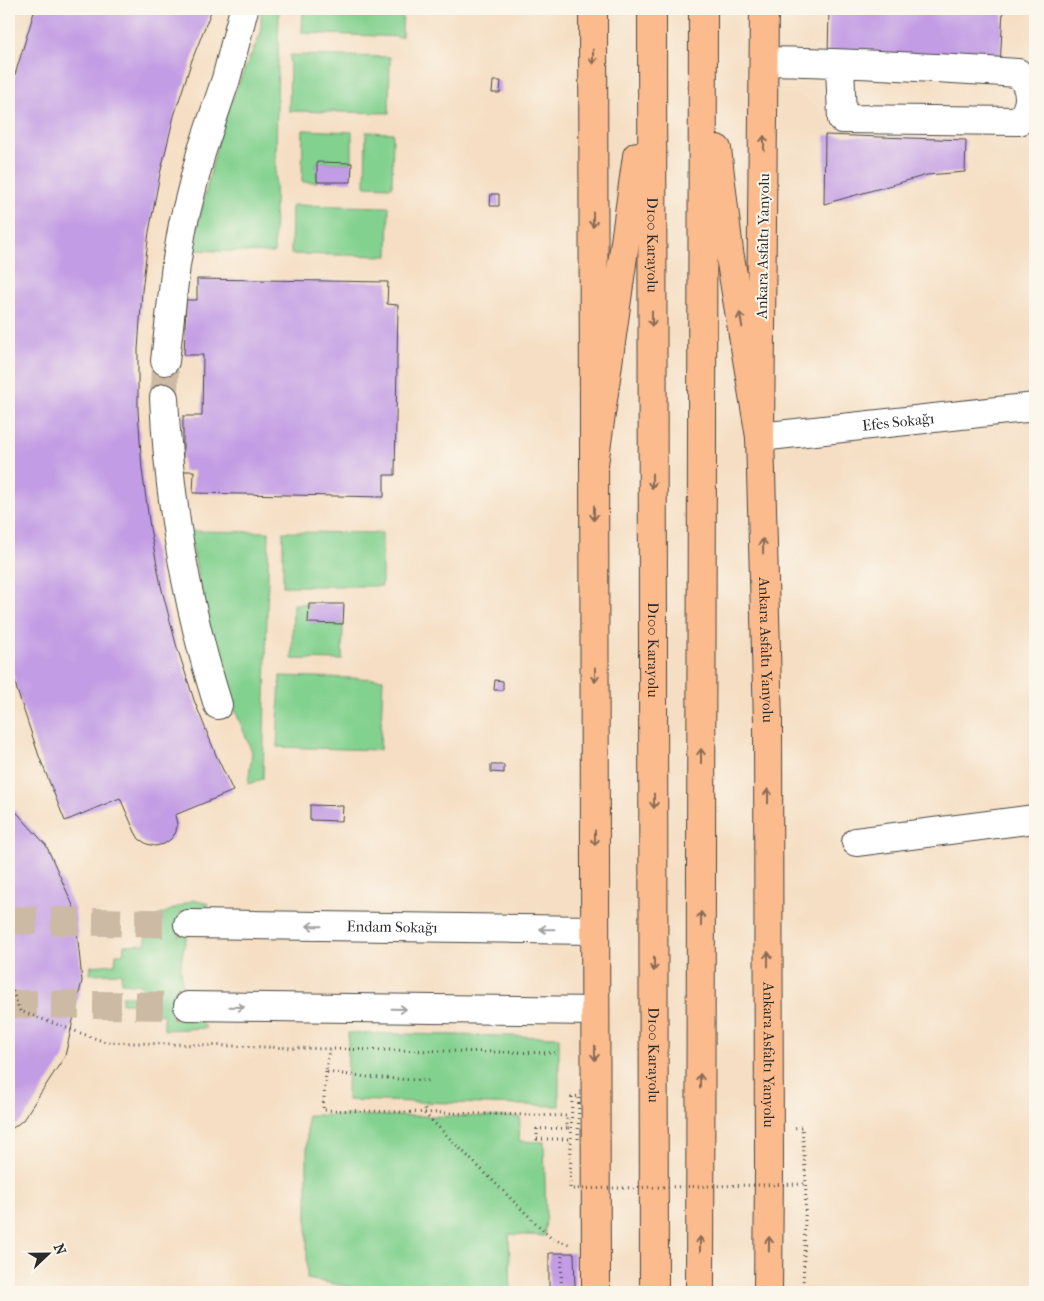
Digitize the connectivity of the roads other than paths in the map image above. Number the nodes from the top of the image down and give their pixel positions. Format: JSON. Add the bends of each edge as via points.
{"nodes":[{"id":1,"x":244,"y":9,"type":"edge"},
{"id":2,"x":593,"y":9,"type":"edge"},
{"id":3,"x":652,"y":9,"type":"edge"},
{"id":4,"x":764,"y":9,"type":"edge"},
{"id":5,"x":703,"y":14,"type":"edge"},
{"id":6,"x":651,"y":60,"type":"junction"},
{"id":7,"x":764,"y":61,"type":"junction"},
{"id":8,"x":840,"y":64,"type":"junction"},
{"id":9,"x":165,"y":361,"type":"tunnel mouth"},
{"id":10,"x":164,"y":398,"type":"tunnel mouth"},
{"id":11,"x":1035,"y":407,"type":"edge"},
{"id":12,"x":760,"y":437,"type":"junction"},
{"id":13,"x":594,"y":464,"type":"junction"},
{"id":14,"x":218,"y":705,"type":"dead end"},
{"id":15,"x":1035,"y":819,"type":"edge"},
{"id":16,"x":856,"y":842,"type":"dead end"},
{"id":17,"x":188,"y":924,"type":"tunnel mouth"},
{"id":18,"x":595,"y":930,"type":"junction"},
{"id":19,"x":188,"y":1006,"type":"tunnel mouth"},
{"id":20,"x":595,"y":1011,"type":"junction"},
{"id":21,"x":596,"y":1292,"type":"edge"},
{"id":22,"x":654,"y":1292,"type":"edge"},
{"id":23,"x":700,"y":1292,"type":"edge"},
{"id":24,"x":768,"y":1292,"type":"edge"}],
"edges":[{"from":1,"to":9,"type":"street","via":[[183,224]]},
{"from":2,"to":13,"type":"main road","one_way":true},
{"from":3,"to":6,"type":"main road","name":"D100 Karayolu"},
{"from":4,"to":7,"type":"main road","name":"Ankara Asfaltı Yanyolu"},
{"from":12,"to":5,"type":"main road","one_way":true,"via":[[729,250]]},
{"from":23,"to":5,"type":"main road","one_way":true},
{"from":6,"to":13,"type":"main road"},
{"from":6,"to":22,"type":"main road","name":"D100 Karayolu","one_way":true},
{"from":7,"to":8,"type":"street"},
{"from":12,"to":7,"type":"main road","name":"Ankara Asfaltı Yanyolu","one_way":true},
{"from":8,"to":8,"type":"street","via":[[1018,73],[1029,88],[1030,97],[1025,114],[1019,121],[842,119]]},
{"from":10,"to":14,"type":"street","via":[[170,484],[184,574],[193,621]]},
{"from":11,"to":12,"type":"street","name":"Efes Sokağı"},
{"from":24,"to":12,"type":"main road","name":"Ankara Asfaltı Yanyolu","one_way":true,"via":[[768,722]]},
{"from":13,"to":18,"type":"main road","one_way":true},
{"from":15,"to":16,"type":"street"},
{"from":18,"to":17,"type":"street","name":"Endam Sokağı","one_way":true},
{"from":18,"to":20,"type":"main road"},
{"from":19,"to":20,"type":"street","one_way":true},
{"from":20,"to":21,"type":"main road","one_way":true}]}
